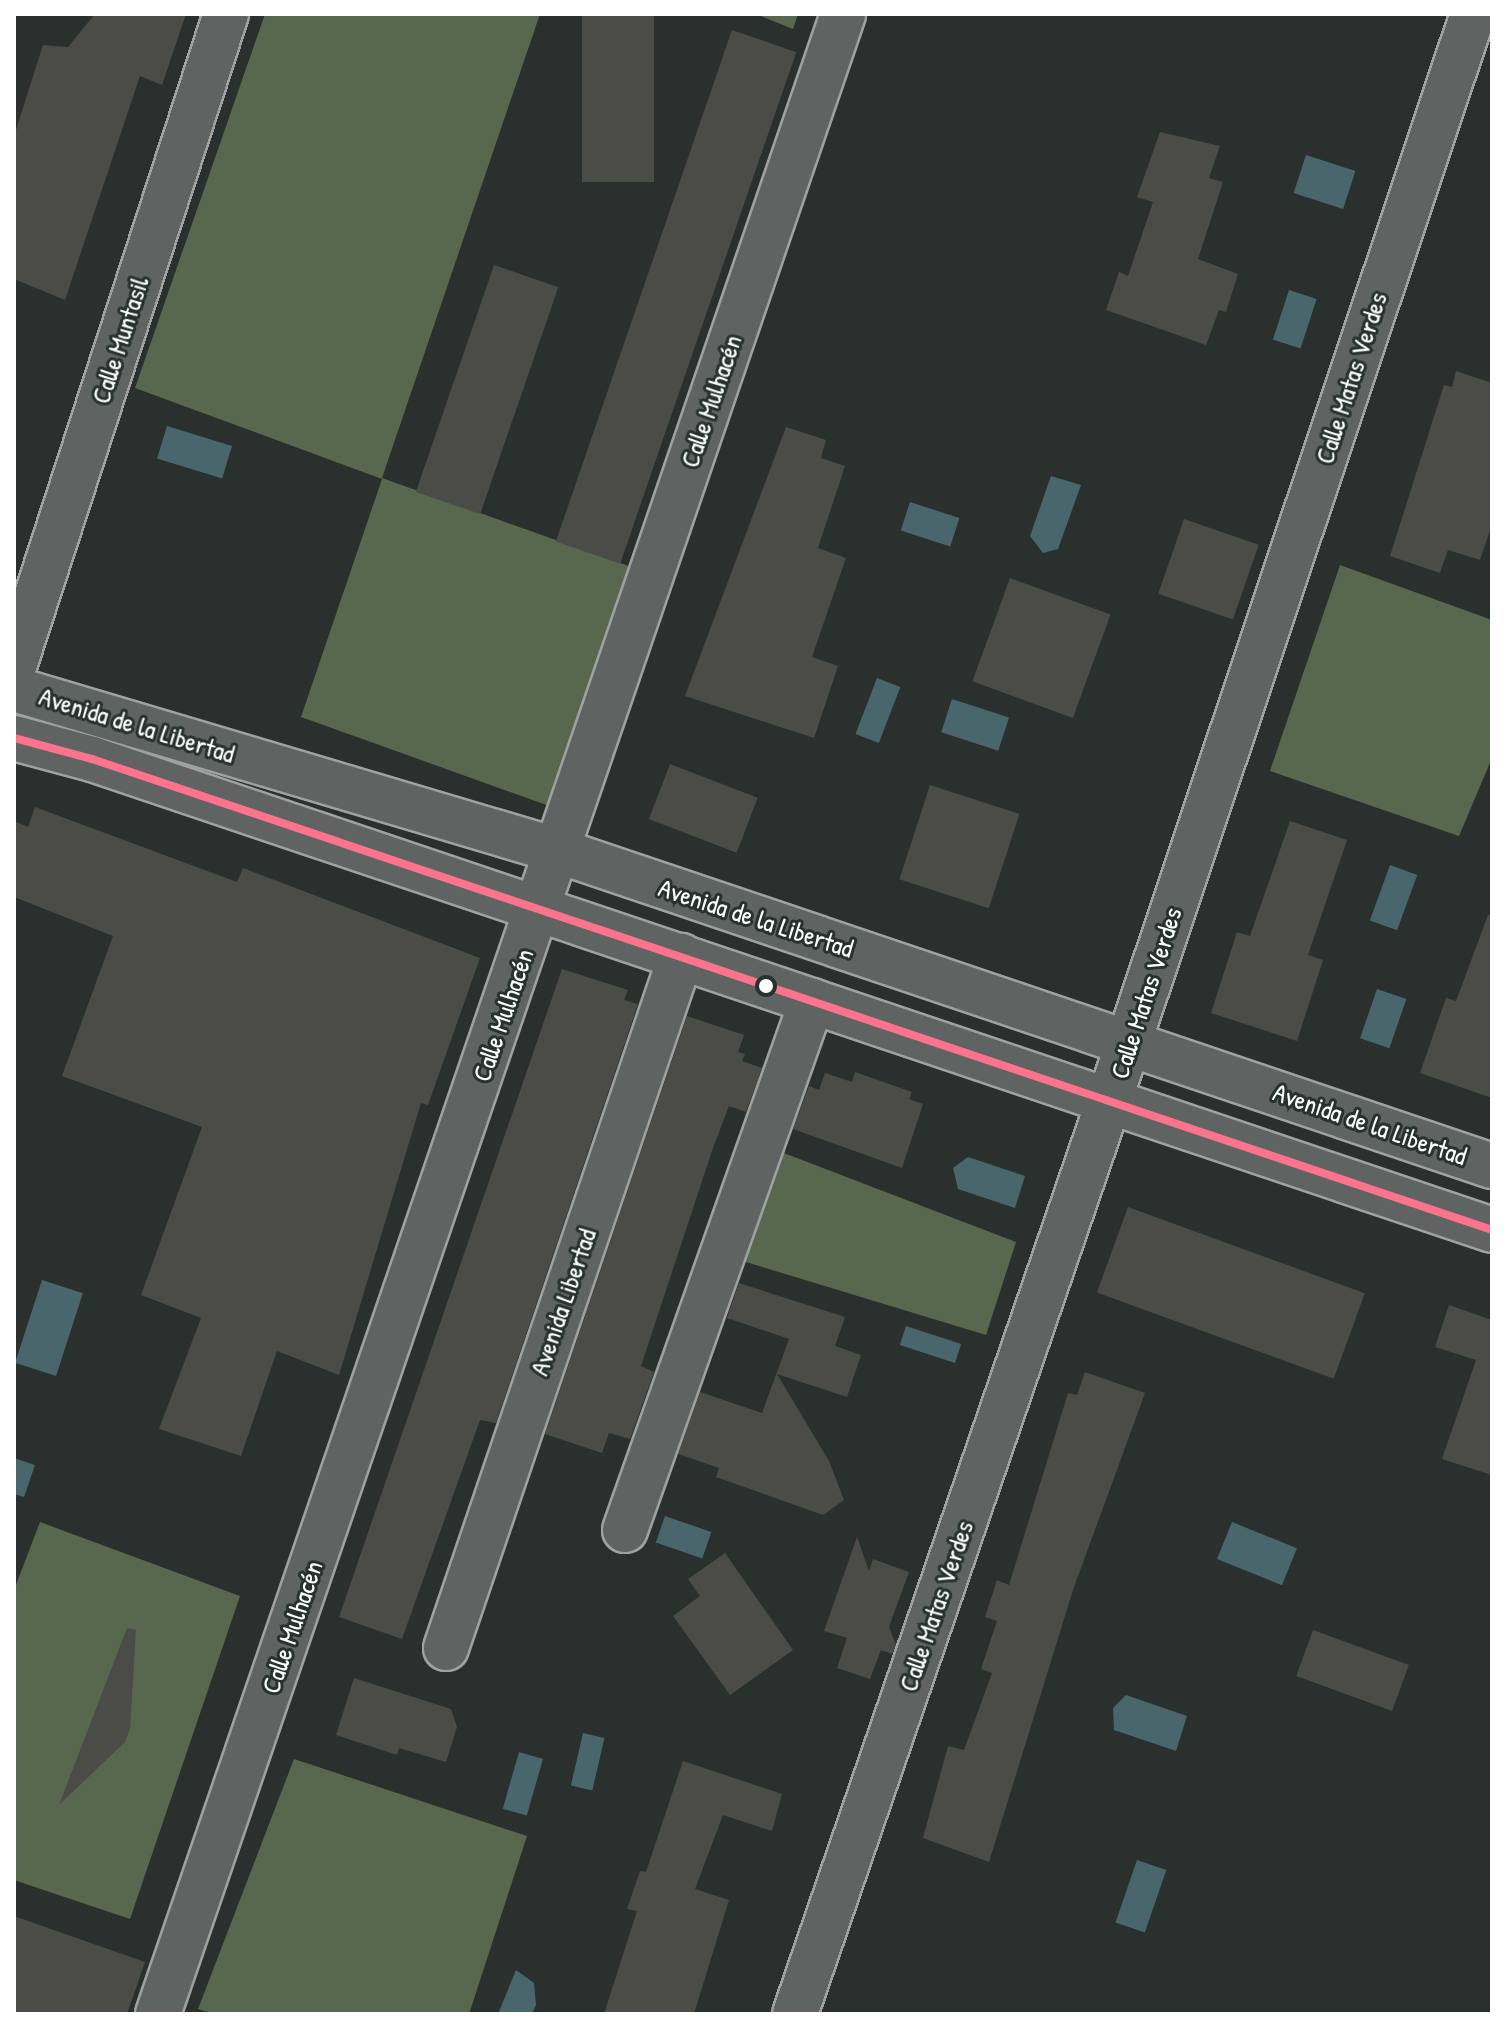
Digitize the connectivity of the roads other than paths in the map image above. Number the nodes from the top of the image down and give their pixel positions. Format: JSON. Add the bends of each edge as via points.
{"nodes":[{"id":1,"x":226,"y":14,"type":"edge"},
{"id":2,"x":843,"y":14,"type":"edge"},
{"id":3,"x":1473,"y":14,"type":"edge"},
{"id":4,"x":14,"y":666,"type":"edge"},
{"id":5,"x":14,"y":689,"type":"edge"},
{"id":6,"x":14,"y":738,"type":"edge"},
{"id":7,"x":559,"y":851,"type":"junction"},
{"id":8,"x":539,"y":911,"type":"junction"},
{"id":9,"x":681,"y":956,"type":"junction"},
{"id":10,"x":812,"y":1001,"type":"junction"},
{"id":11,"x":1130,"y":1041,"type":"junction"},
{"id":12,"x":1108,"y":1104,"type":"junction"},
{"id":13,"x":1492,"y":1166,"type":"edge"},
{"id":14,"x":1492,"y":1230,"type":"edge"},
{"id":15,"x":625,"y":1530,"type":"dead end"},
{"id":16,"x":446,"y":1648,"type":"dead end"},
{"id":17,"x":158,"y":2014,"type":"edge"},
{"id":18,"x":795,"y":2014,"type":"edge"}],
"edges":[{"from":1,"to":4,"type":"street","name":"Calle Muntasil"},
{"from":2,"to":7,"type":"street","name":"Calle Mulhacén"},
{"from":3,"to":11,"type":"street","name":"Calle Matas Verdes"},
{"from":5,"to":7,"type":"street","name":"Avenida de la Libertad"},
{"from":6,"to":8,"type":"street","name":"Avenida de la Libertad","via":[[92,759]]},
{"from":7,"to":8,"type":"street","name":"Calle Mulhacén"},
{"from":7,"to":11,"type":"street","name":"Avenida de la Libertad"},
{"from":8,"to":9,"type":"street","name":"Avenida de la Libertad"},
{"from":8,"to":17,"type":"street","name":"Calle Mulhacén"},
{"from":9,"to":10,"type":"street","name":"Avenida de la Libertad"},
{"from":9,"to":16,"type":"street","name":"Avenida Libertad"},
{"from":10,"to":12,"type":"street","name":"Avenida de la Libertad"},
{"from":10,"to":15,"type":"street"},
{"from":11,"to":12,"type":"street","name":"Calle Matas Verdes"},
{"from":11,"to":13,"type":"street","name":"Avenida de la Libertad"},
{"from":12,"to":14,"type":"street","name":"Avenida de la Libertad"},
{"from":12,"to":18,"type":"street","name":"Calle Matas Verdes"}]}
